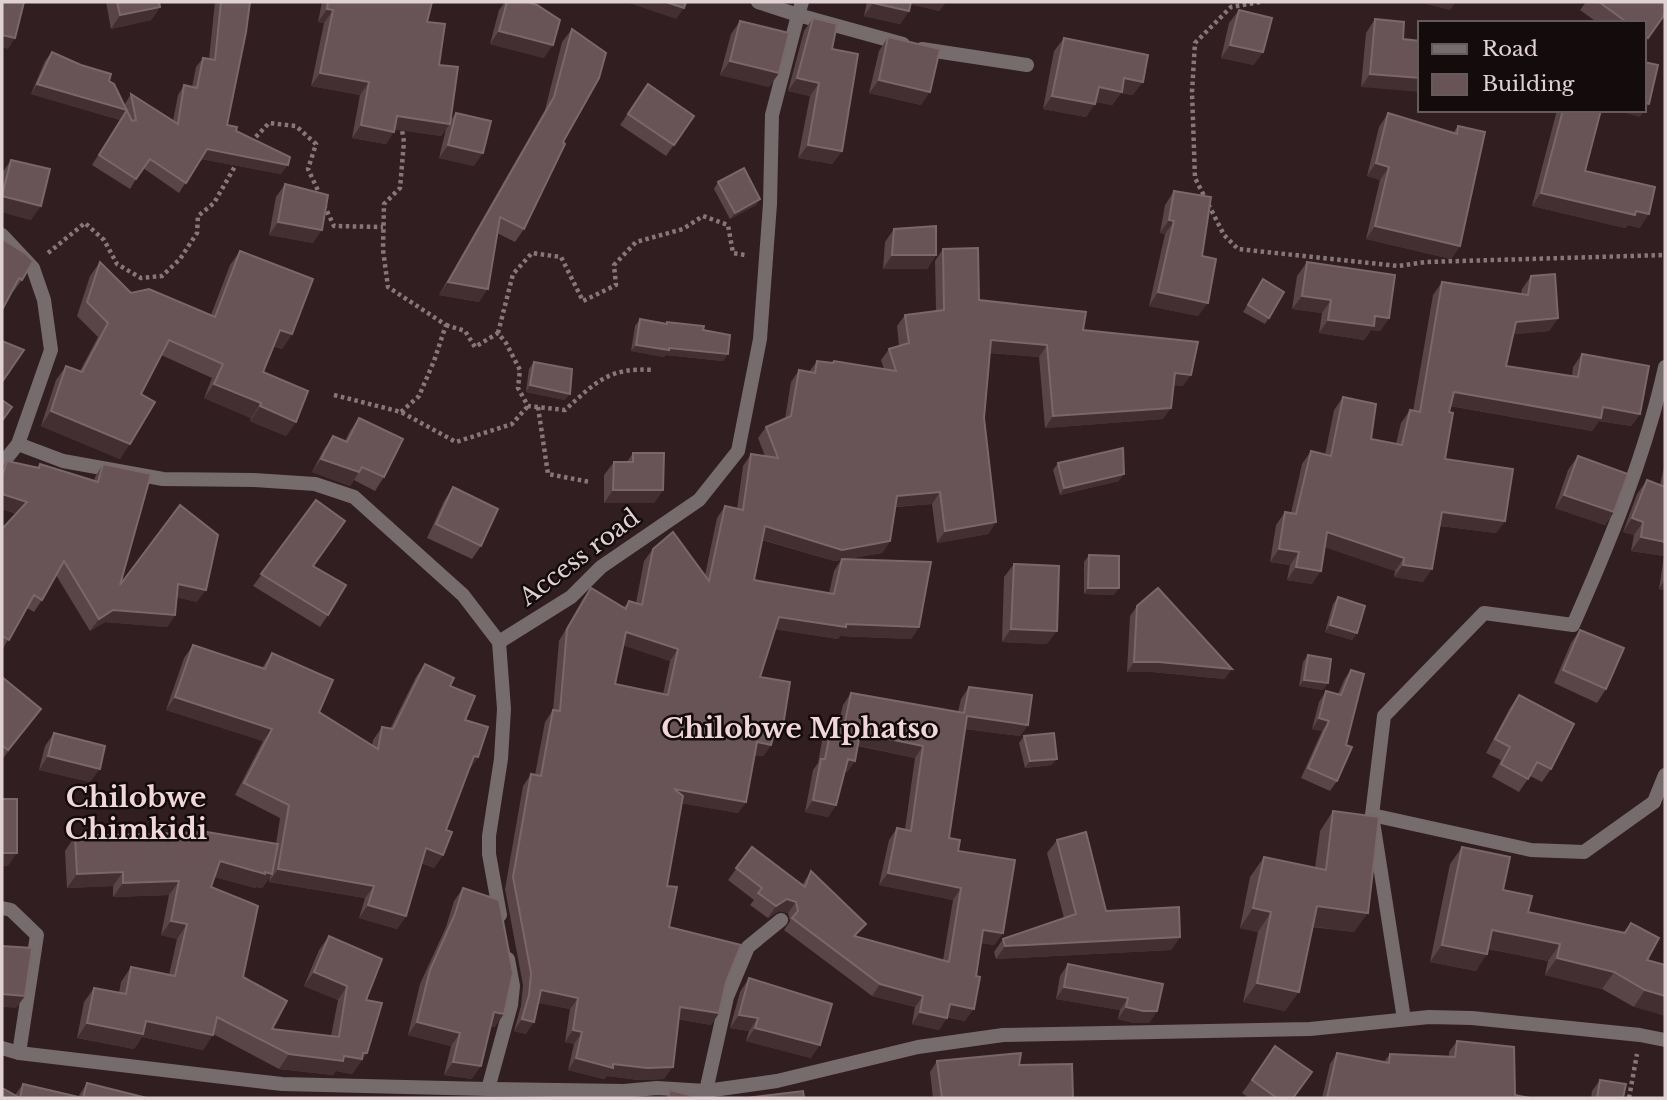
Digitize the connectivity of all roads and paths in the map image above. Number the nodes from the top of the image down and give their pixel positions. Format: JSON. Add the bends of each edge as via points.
{"nodes":[{"id":1,"x":758,"y":2,"type":"edge"},
{"id":2,"x":1259,"y":2,"type":"edge"},
{"id":3,"x":800,"y":9,"type":"edge"},
{"id":4,"x":1027,"y":65,"type":"dead end"},
{"id":5,"x":400,"y":119,"type":"edge"},
{"id":6,"x":246,"y":147,"type":"edge"},
{"id":7,"x":240,"y":158,"type":"edge"},
{"id":8,"x":383,"y":227,"type":"junction"},
{"id":9,"x":2,"y":235,"type":"edge"},
{"id":10,"x":767,"y":246,"type":"junction"},
{"id":11,"x":1665,"y":255,"type":"edge"},
{"id":12,"x":33,"y":268,"type":"junction"},
{"id":13,"x":446,"y":325,"type":"junction"},
{"id":14,"x":498,"y":333,"type":"junction"},
{"id":15,"x":1665,"y":367,"type":"edge"},
{"id":16,"x":653,"y":370,"type":"dead end"},
{"id":17,"x":334,"y":395,"type":"dead end"},
{"id":18,"x":527,"y":406,"type":"junction"},
{"id":19,"x":538,"y":407,"type":"junction"},
{"id":20,"x":401,"y":412,"type":"junction"},
{"id":21,"x":18,"y":444,"type":"junction"},
{"id":22,"x":2,"y":464,"type":"edge"},
{"id":23,"x":590,"y":482,"type":"dead end"},
{"id":24,"x":499,"y":642,"type":"junction"},
{"id":25,"x":1665,"y":775,"type":"edge"},
{"id":26,"x":1372,"y":815,"type":"junction"},
{"id":27,"x":2,"y":908,"type":"edge"},
{"id":28,"x":781,"y":920,"type":"dead end"},
{"id":29,"x":1404,"y":1018,"type":"junction"},
{"id":30,"x":1640,"y":1035,"type":"junction"},
{"id":31,"x":1665,"y":1040,"type":"edge"},
{"id":32,"x":2,"y":1048,"type":"edge"},
{"id":33,"x":19,"y":1053,"type":"junction"},
{"id":34,"x":488,"y":1089,"type":"junction"},
{"id":35,"x":706,"y":1091,"type":"junction"},
{"id":36,"x":1629,"y":1098,"type":"edge"}],
"edges":[{"from":1,"to":3,"type":"street"},
{"from":2,"to":11,"type":"path","via":[[1231,7],[1195,43],[1195,178],[1224,235],[1238,249],[1398,266]]},
{"from":3,"to":4,"type":"street","via":[[933,52]]},
{"from":3,"to":10,"type":"street","name":"Access road","via":[[772,115]]},
{"from":5,"to":8,"type":"path","via":[[404,142],[400,188],[384,204]]},
{"from":6,"to":8,"type":"path","via":[[269,123],[296,126],[316,144],[308,169],[334,226]]},
{"from":7,"to":12,"type":"path","via":[[214,203],[198,216],[197,233],[180,259],[162,276],[141,278],[117,264],[104,240],[85,223]]},
{"from":8,"to":13,"type":"path","via":[[388,287]]},
{"from":9,"to":12,"type":"street"},
{"from":10,"to":14,"type":"path","via":[[754,256],[733,253],[728,225],[703,216],[682,229],[636,242],[614,265],[615,285],[583,301],[561,257],[532,253],[513,274]]},
{"from":10,"to":24,"type":"street","name":"Access road","via":[[760,340],[738,450],[699,500],[601,567],[571,597]]},
{"from":12,"to":21,"type":"street","via":[[44,300],[51,350]]},
{"from":13,"to":14,"type":"path","via":[[465,331],[475,347]]},
{"from":13,"to":20,"type":"path","via":[[419,396]]},
{"from":14,"to":18,"type":"path","via":[[520,370],[518,388]]},
{"from":15,"to":26,"type":"street","via":[[1657,406],[1573,625],[1484,613],[1384,716]]},
{"from":16,"to":19,"type":"path","via":[[632,368],[608,374],[565,410]]},
{"from":17,"to":20,"type":"path"},
{"from":18,"to":19,"type":"path"},
{"from":18,"to":20,"type":"path","via":[[512,424],[456,442]]},
{"from":19,"to":23,"type":"path","via":[[548,474]]},
{"from":21,"to":22,"type":"street"},
{"from":21,"to":24,"type":"street","via":[[63,461],[163,479],[315,484],[354,497],[463,595]]},
{"from":24,"to":34,"type":"street","via":[[504,709],[489,854],[513,986]]},
{"from":25,"to":26,"type":"street","via":[[1654,802],[1584,852],[1531,850]]},
{"from":26,"to":29,"type":"street"},
{"from":27,"to":33,"type":"street","via":[[11,910],[37,935]]},
{"from":28,"to":35,"type":"street","via":[[748,947],[727,997]]},
{"from":29,"to":30,"type":"street","via":[[1472,1018]]},
{"from":29,"to":35,"type":"street","via":[[1310,1029],[1003,1035],[918,1047],[777,1081]]},
{"from":30,"to":31,"type":"street"},
{"from":30,"to":36,"type":"path"},
{"from":32,"to":33,"type":"street"},
{"from":33,"to":34,"type":"street","via":[[282,1084]]},
{"from":34,"to":35,"type":"street"}]}
